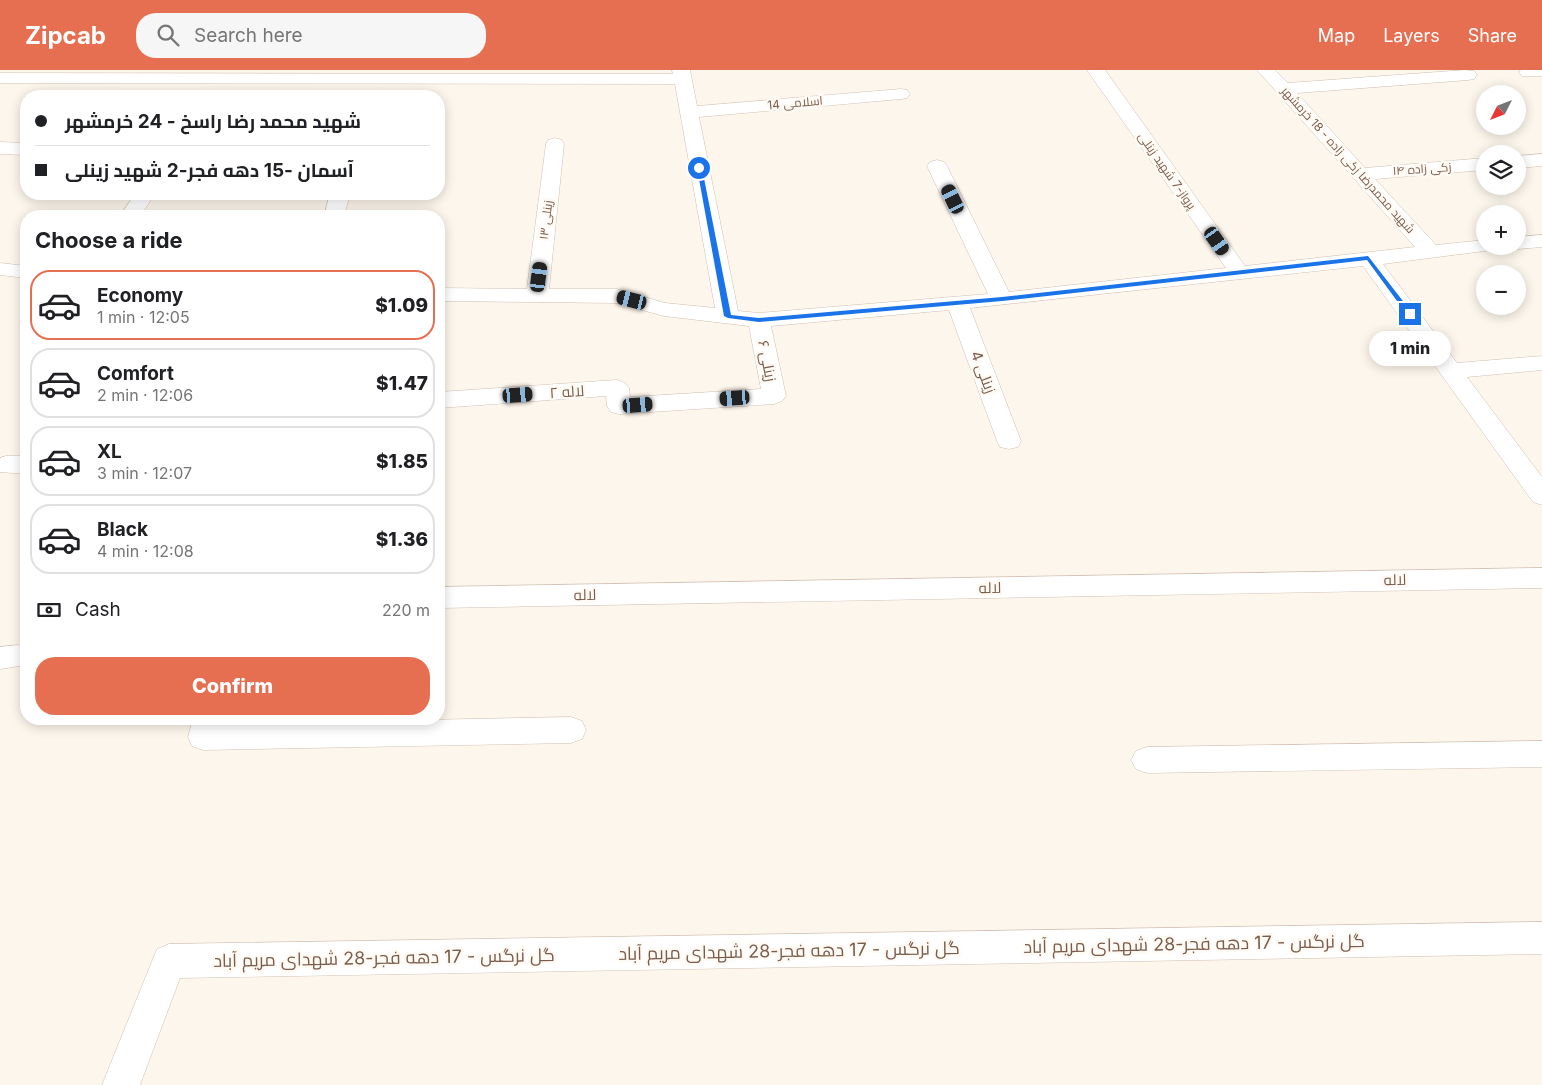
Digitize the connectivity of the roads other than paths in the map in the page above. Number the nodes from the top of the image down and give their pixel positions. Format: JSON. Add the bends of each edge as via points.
{"nodes":[{"id":1,"x":1096,"y":70,"type":"edge"},
{"id":2,"x":1266,"y":70,"type":"edge"},
{"id":3,"x":681,"y":75,"type":"edge"},
{"id":4,"x":1468,"y":75,"type":"dead end"},
{"id":5,"x":0,"y":78,"type":"edge"},
{"id":6,"x":1283,"y":89,"type":"junction"},
{"id":7,"x":901,"y":94,"type":"dead end"},
{"id":8,"x":689,"y":112,"type":"junction"},
{"id":9,"x":555,"y":144,"type":"dead end"},
{"id":10,"x":0,"y":148,"type":"edge"},
{"id":11,"x":20,"y":149,"type":"edge"},
{"id":12,"x":1542,"y":160,"type":"edge"},
{"id":13,"x":1526,"y":161,"type":"edge"},
{"id":14,"x":1476,"y":165,"type":"edge"},
{"id":15,"x":937,"y":166,"type":"dead end"},
{"id":16,"x":1360,"y":174,"type":"junction"},
{"id":17,"x":1542,"y":241,"type":"edge"},
{"id":18,"x":1526,"y":242,"type":"edge"},
{"id":19,"x":1476,"y":247,"type":"edge"},
{"id":20,"x":1430,"y":251,"type":"junction"},
{"id":21,"x":1368,"y":258,"type":"junction"},
{"id":22,"x":0,"y":269,"type":"edge"},
{"id":23,"x":20,"y":271,"type":"edge"},
{"id":24,"x":1239,"y":272,"type":"junction"},
{"id":25,"x":445,"y":295,"type":"edge"},
{"id":26,"x":537,"y":296,"type":"junction"},
{"id":27,"x":1002,"y":299,"type":"junction"},
{"id":28,"x":957,"y":302,"type":"junction"},
{"id":29,"x":728,"y":316,"type":"junction"},
{"id":30,"x":759,"y":320,"type":"junction"},
{"id":31,"x":1542,"y":363,"type":"edge"},
{"id":32,"x":1451,"y":371,"type":"junction"},
{"id":33,"x":445,"y":400,"type":"edge"},
{"id":34,"x":618,"y":406,"type":"joint"},
{"id":35,"x":1009,"y":441,"type":"dead end"},
{"id":36,"x":1542,"y":496,"type":"edge"},
{"id":37,"x":1542,"y":578,"type":"edge"},
{"id":38,"x":445,"y":598,"type":"edge"},
{"id":39,"x":206,"y":725,"type":"edge"},
{"id":40,"x":571,"y":730,"type":"dead end"},
{"id":41,"x":1542,"y":754,"type":"edge"},
{"id":42,"x":1147,"y":760,"type":"dead end"},
{"id":43,"x":1542,"y":938,"type":"edge"},
{"id":44,"x":121,"y":1085,"type":"edge"}],
"edges":[{"from":1,"to":24,"type":"street","name":"پرواز-7 شهید زینلی"},
{"from":2,"to":6,"type":"street","name":"شهید محمدرضا زکی زاده - 18 خرمشهر"},
{"from":3,"to":5,"type":"street"},
{"from":3,"to":8,"type":"street"},
{"from":4,"to":6,"type":"street"},
{"from":6,"to":16,"type":"street","name":"شهید محمدرضا زکی زاده - 18 خرمشهر"},
{"from":7,"to":8,"type":"street","name":"اسلامی 14"},
{"from":8,"to":29,"type":"street"},
{"from":9,"to":26,"type":"street","name":"زینلی ۱۳"},
{"from":10,"to":11,"type":"street"},
{"from":12,"to":13,"type":"street"},
{"from":14,"to":16,"type":"street","name":"زکی زاده ۱۴"},
{"from":15,"to":27,"type":"street"},
{"from":16,"to":20,"type":"street","name":"شهید محمدرضا زکی زاده - 18 خرمشهر"},
{"from":17,"to":18,"type":"street"},
{"from":19,"to":20,"type":"street"},
{"from":20,"to":21,"type":"street"},
{"from":21,"to":24,"type":"street"},
{"from":21,"to":32,"type":"street"},
{"from":22,"to":23,"type":"street"},
{"from":24,"to":27,"type":"street"},
{"from":25,"to":26,"type":"street"},
{"from":26,"to":29,"type":"street","via":[[617,296],[664,308]]},
{"from":27,"to":28,"type":"street"},
{"from":28,"to":30,"type":"street"},
{"from":28,"to":35,"type":"street","name":"زینلی 4"},
{"from":29,"to":30,"type":"street"},
{"from":30,"to":34,"type":"street","name":"زینلی ۶","via":[[774,396]]},
{"from":31,"to":32,"type":"street"},
{"from":32,"to":36,"type":"street"},
{"from":33,"to":34,"type":"street","name":"لاله ۲","via":[[617,388]]},
{"from":37,"to":38,"type":"street","name":"لاله"},
{"from":39,"to":40,"type":"street","via":[[203,737]]},
{"from":41,"to":42,"type":"street"},
{"from":43,"to":44,"type":"street","name":"گل نرگس - 17 دهه فجر-28 شهدای مریم آباد","via":[[169,961]]}]}
